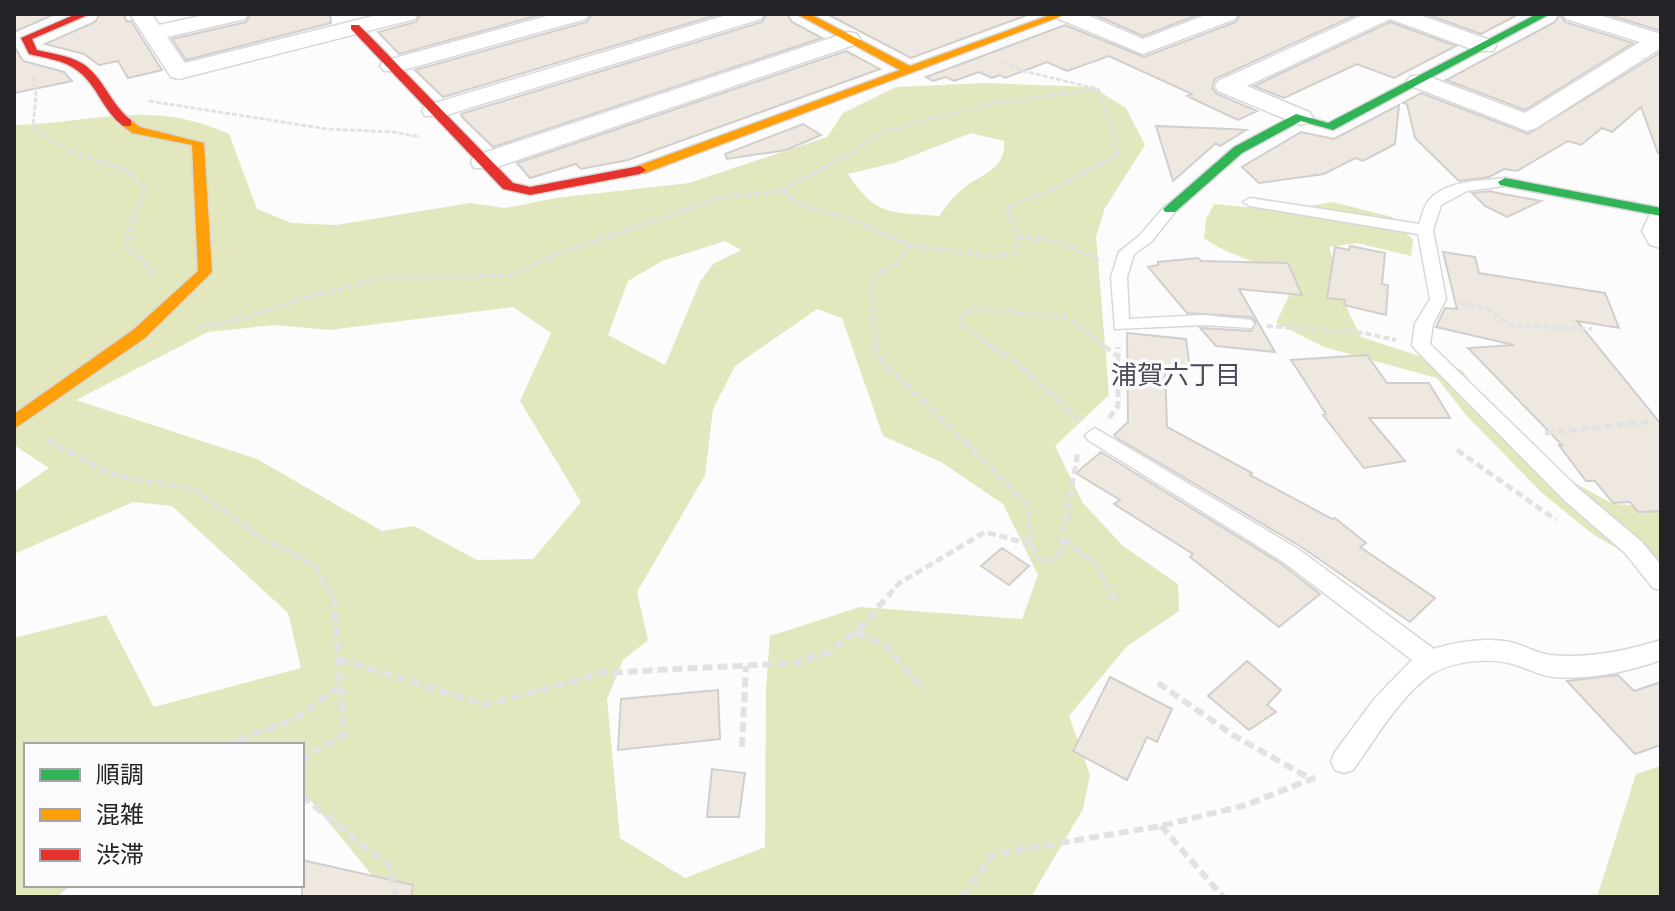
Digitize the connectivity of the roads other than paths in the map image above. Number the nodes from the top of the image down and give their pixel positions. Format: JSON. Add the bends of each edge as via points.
{"nodes":[{"id":1,"x":85,"y":14,"type":"edge"},
{"id":2,"x":141,"y":14,"type":"edge"},
{"id":3,"x":237,"y":14,"type":"edge"},
{"id":4,"x":407,"y":14,"type":"edge"},
{"id":5,"x":578,"y":14,"type":"edge"},
{"id":6,"x":753,"y":14,"type":"edge"},
{"id":7,"x":802,"y":14,"type":"edge"},
{"id":8,"x":1064,"y":14,"type":"edge"},
{"id":9,"x":1227,"y":14,"type":"edge"},
{"id":10,"x":1382,"y":14,"type":"edge"},
{"id":11,"x":1397,"y":14,"type":"edge"},
{"id":12,"x":1545,"y":14,"type":"edge"},
{"id":13,"x":1574,"y":14,"type":"edge"},
{"id":14,"x":355,"y":27,"type":"junction"},
{"id":15,"x":155,"y":33,"type":"junction"},
{"id":16,"x":849,"y":39,"type":"junction"},
{"id":17,"x":1485,"y":46,"type":"junction"},
{"id":18,"x":392,"y":66,"type":"junction"},
{"id":19,"x":910,"y":71,"type":"junction"},
{"id":20,"x":1419,"y":81,"type":"junction"},
{"id":21,"x":434,"y":111,"type":"junction"},
{"id":22,"x":1300,"y":117,"type":"junction"},
{"id":23,"x":477,"y":154,"type":"junction"},
{"id":24,"x":1505,"y":182,"type":"joint"},
{"id":25,"x":1250,"y":202,"type":"dead end"},
{"id":26,"x":1170,"y":209,"type":"joint"},
{"id":27,"x":1661,"y":212,"type":"edge"},
{"id":28,"x":1661,"y":218,"type":"edge"},
{"id":29,"x":1425,"y":230,"type":"junction"},
{"id":30,"x":1661,"y":239,"type":"edge"},
{"id":31,"x":1245,"y":324,"type":"road end"},
{"id":32,"x":14,"y":423,"type":"edge"},
{"id":33,"x":1095,"y":435,"type":"road end"},
{"id":34,"x":1661,"y":581,"type":"edge"},
{"id":35,"x":1661,"y":650,"type":"edge"},
{"id":36,"x":1431,"y":661,"type":"junction"},
{"id":37,"x":1344,"y":761,"type":"road end"}],
"edges":[{"from":1,"to":32,"type":"street","via":[[26,38],[33,52],[74,63],[87,73],[111,112],[136,130],[198,143],[205,272],[118,351]]},
{"from":2,"to":15,"type":"street"},
{"from":3,"to":15,"type":"street"},
{"from":4,"to":14,"type":"street"},
{"from":5,"to":18,"type":"street"},
{"from":6,"to":21,"type":"street"},
{"from":7,"to":16,"type":"street"},
{"from":8,"to":9,"type":"street","via":[[1143,47]]},
{"from":8,"to":19,"type":"street"},
{"from":10,"to":22,"type":"street","via":[[1227,86]]},
{"from":11,"to":17,"type":"street"},
{"from":12,"to":17,"type":"street"},
{"from":13,"to":20,"type":"street","via":[[1658,40],[1527,123]]},
{"from":14,"to":15,"type":"street","via":[[179,72]]},
{"from":14,"to":18,"type":"street"},
{"from":16,"to":19,"type":"street"},
{"from":16,"to":23,"type":"street"},
{"from":17,"to":20,"type":"street"},
{"from":18,"to":21,"type":"street"},
{"from":19,"to":23,"type":"street","via":[[647,169],[530,191],[508,186]]},
{"from":20,"to":22,"type":"street","via":[[1329,127]]},
{"from":21,"to":23,"type":"street"},
{"from":22,"to":26,"type":"street","via":[[1238,150]]},
{"from":24,"to":27,"type":"street"},
{"from":24,"to":29,"type":"lane","via":[[1447,194],[1434,203]]},
{"from":25,"to":29,"type":"lane"},
{"from":26,"to":31,"type":"lane","via":[[1127,252],[1119,277],[1121,325],[1204,320]]},
{"from":28,"to":30,"type":"street"},
{"from":29,"to":34,"type":"lane","via":[[1438,299],[1424,324],[1421,345],[1572,495],[1633,547]]},
{"from":33,"to":36,"type":"lane","via":[[1290,555]]},
{"from":35,"to":36,"type":"lane","via":[[1641,658],[1567,666],[1540,664],[1512,653],[1470,653]]},
{"from":36,"to":37,"type":"lane","via":[[1389,699]]}]}
